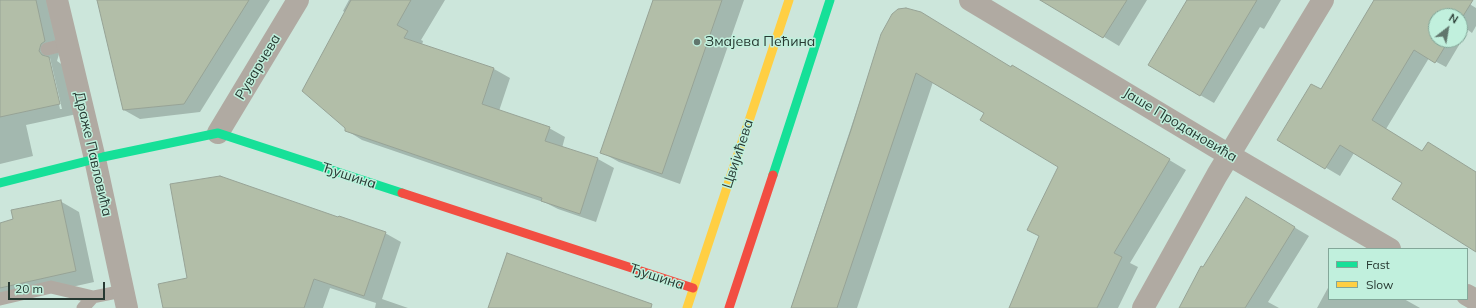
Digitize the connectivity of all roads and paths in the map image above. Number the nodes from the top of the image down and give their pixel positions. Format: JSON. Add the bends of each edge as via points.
{"nodes":[{"id":1,"x":57,"y":0,"type":"edge"},
{"id":2,"x":298,"y":0,"type":"edge"},
{"id":3,"x":789,"y":0,"type":"edge"},
{"id":4,"x":830,"y":0,"type":"edge"},
{"id":5,"x":970,"y":0,"type":"edge"},
{"id":6,"x":1323,"y":0,"type":"edge"},
{"id":7,"x":218,"y":133,"type":"junction"},
{"id":8,"x":1229,"y":155,"type":"junction"},
{"id":9,"x":95,"y":159,"type":"junction"},
{"id":10,"x":0,"y":183,"type":"edge"},
{"id":11,"x":1388,"y":248,"type":"edge"},
{"id":12,"x":693,"y":288,"type":"junction"},
{"id":13,"x":93,"y":297,"type":"junction"},
{"id":14,"x":0,"y":299,"type":"edge"},
{"id":15,"x":125,"y":300,"type":"edge"},
{"id":16,"x":83,"y":308,"type":"edge"},
{"id":17,"x":687,"y":308,"type":"edge"},
{"id":18,"x":728,"y":308,"type":"edge"},
{"id":19,"x":1144,"y":308,"type":"edge"}],
"edges":[{"from":1,"to":9,"type":"street","name":"Драже Павловића","via":[[57,46]]},
{"from":2,"to":7,"type":"street","name":"Руварчева"},
{"from":3,"to":12,"type":"street","name":"Цвијићева"},
{"from":4,"to":18,"type":"street"},
{"from":5,"to":8,"type":"street","name":"Јаше Продановића"},
{"from":6,"to":8,"type":"street"},
{"from":7,"to":9,"type":"street"},
{"from":7,"to":12,"type":"street","name":"Ђушина"},
{"from":8,"to":11,"type":"street","name":"Јаше Продановића"},
{"from":8,"to":19,"type":"street"},
{"from":9,"to":10,"type":"street"},
{"from":9,"to":15,"type":"street","name":"Драже Павловића"},
{"from":12,"to":17,"type":"street","name":"Цвијићева"},
{"from":13,"to":14,"type":"lane","via":[[51,287]]},
{"from":13,"to":15,"type":"lane"},
{"from":13,"to":16,"type":"lane"}]}
